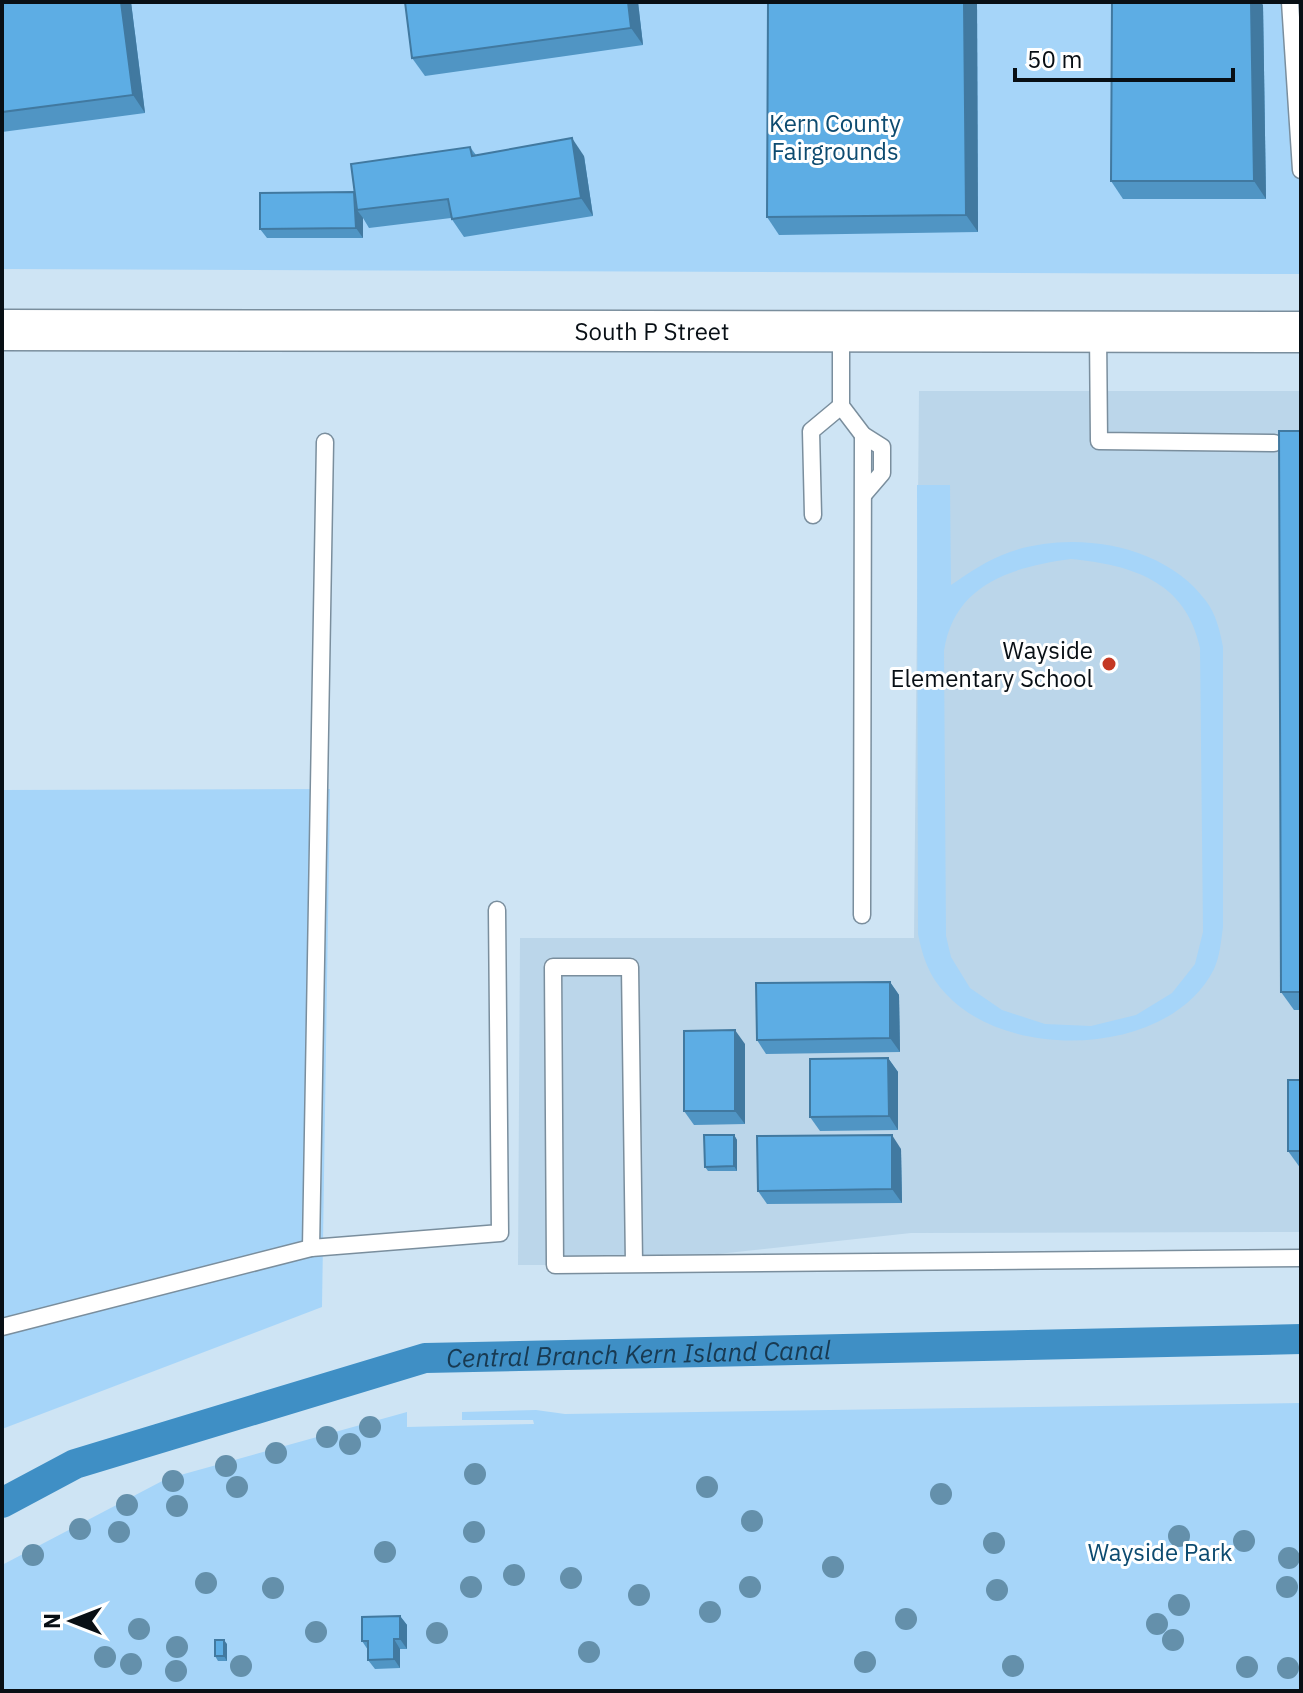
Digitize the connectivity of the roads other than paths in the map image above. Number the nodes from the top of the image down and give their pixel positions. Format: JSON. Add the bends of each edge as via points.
{"nodes":[{"id":1,"x":1290,"y":2,"type":"edge"},
{"id":2,"x":1301,"y":160,"type":"edge"},
{"id":3,"x":1301,"y":170,"type":"edge"},
{"id":4,"x":2,"y":330,"type":"edge"},
{"id":5,"x":1098,"y":330,"type":"junction"},
{"id":6,"x":841,"y":331,"type":"junction"},
{"id":7,"x":1301,"y":332,"type":"edge"},
{"id":8,"x":841,"y":406,"type":"junction"},
{"id":9,"x":325,"y":442,"type":"dead end"},
{"id":10,"x":1274,"y":443,"type":"dead end"},
{"id":11,"x":813,"y":515,"type":"dead end"},
{"id":12,"x":497,"y":910,"type":"dead end"},
{"id":13,"x":862,"y":915,"type":"dead end"},
{"id":14,"x":311,"y":1248,"type":"junction"},
{"id":15,"x":1301,"y":1258,"type":"edge"},
{"id":16,"x":634,"y":1263,"type":"junction"},
{"id":17,"x":2,"y":1327,"type":"edge"}],
"edges":[{"from":1,"to":2,"type":"lane"},
{"from":2,"to":3,"type":"lane"},
{"from":4,"to":6,"type":"street","name":"South P Street"},
{"from":5,"to":6,"type":"street","name":"South P Street"},
{"from":5,"to":7,"type":"street","name":"South P Street"},
{"from":5,"to":10,"type":"lane","via":[[1099,441]]},
{"from":6,"to":8,"type":"lane"},
{"from":8,"to":11,"type":"lane","via":[[811,431]]},
{"from":8,"to":13,"type":"lane","via":[[863,435],[882,447],[882,473],[864,494]]},
{"from":9,"to":14,"type":"lane"},
{"from":12,"to":14,"type":"lane","via":[[500,1233]]},
{"from":14,"to":17,"type":"lane"},
{"from":15,"to":16,"type":"lane"},
{"from":16,"to":16,"type":"lane","via":[[630,967],[553,967],[555,1265]]}]}
